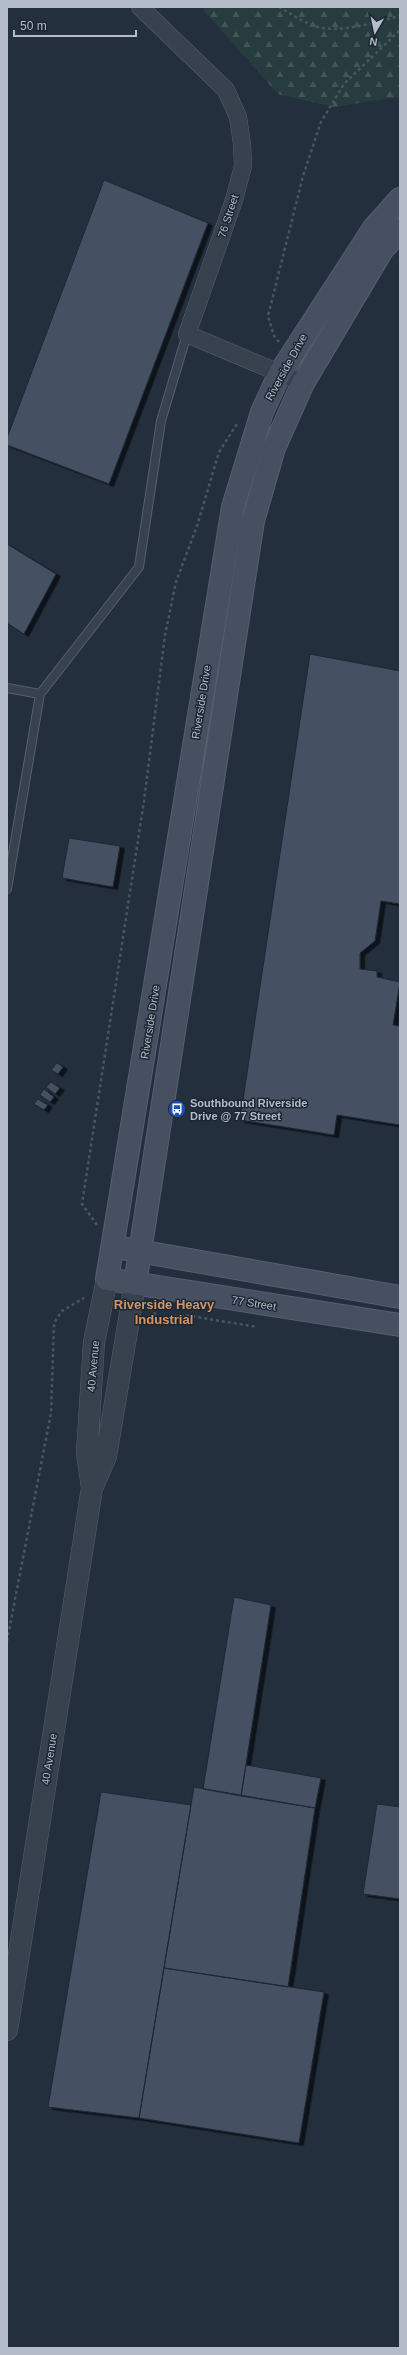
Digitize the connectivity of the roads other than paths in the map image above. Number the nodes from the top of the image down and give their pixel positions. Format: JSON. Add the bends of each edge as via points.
{"nodes":[{"id":1,"x":140,"y":7,"type":"edge"},
{"id":2,"x":400,"y":199,"type":"edge"},
{"id":3,"x":400,"y":230,"type":"edge"},
{"id":4,"x":187,"y":334,"type":"junction"},
{"id":5,"x":280,"y":373,"type":"junction"},
{"id":6,"x":303,"y":383,"type":"junction"},
{"id":7,"x":7,"y":688,"type":"edge"},
{"id":8,"x":40,"y":694,"type":"junction"},
{"id":9,"x":7,"y":889,"type":"edge"},
{"id":10,"x":114,"y":1247,"type":"junction"},
{"id":11,"x":141,"y":1251,"type":"junction"},
{"id":12,"x":108,"y":1279,"type":"junction"},
{"id":13,"x":135,"y":1284,"type":"junction"},
{"id":14,"x":400,"y":1297,"type":"edge"},
{"id":15,"x":400,"y":1325,"type":"edge"},
{"id":16,"x":92,"y":1488,"type":"junction"},
{"id":17,"x":7,"y":2030,"type":"edge"}],
"edges":[{"from":1,"to":4,"type":"street","name":"76 Street","via":[[226,90],[238,117],[242,144],[243,166],[234,200]]},
{"from":2,"to":5,"type":"main road","name":"Riverside Drive","via":[[374,228]]},
{"from":3,"to":6,"type":"main road","name":"Riverside Drive","via":[[382,250]]},
{"from":4,"to":5,"type":"street"},
{"from":4,"to":8,"type":"lane","via":[[161,421],[139,567]]},
{"from":5,"to":6,"type":"street"},
{"from":5,"to":10,"type":"main road","name":"Riverside Drive","via":[[262,412],[233,507]]},
{"from":6,"to":11,"type":"main road","name":"Riverside Drive","via":[[274,448],[253,521]]},
{"from":7,"to":8,"type":"lane"},
{"from":8,"to":9,"type":"lane"},
{"from":10,"to":11,"type":"main road"},
{"from":10,"to":12,"type":"main road","name":"40 Avenue"},
{"from":11,"to":13,"type":"main road","name":"Riverside Drive"},
{"from":11,"to":14,"type":"main road"},
{"from":12,"to":13,"type":"main road","name":"77 Street"},
{"from":12,"to":16,"type":"street","name":"40 Avenue","via":[[102,1298],[94,1350],[87,1454]]},
{"from":13,"to":15,"type":"main road","name":"77 Street"},
{"from":13,"to":16,"type":"street","name":"40 Avenue","via":[[106,1456]]},
{"from":16,"to":17,"type":"street","name":"40 Avenue"}]}
